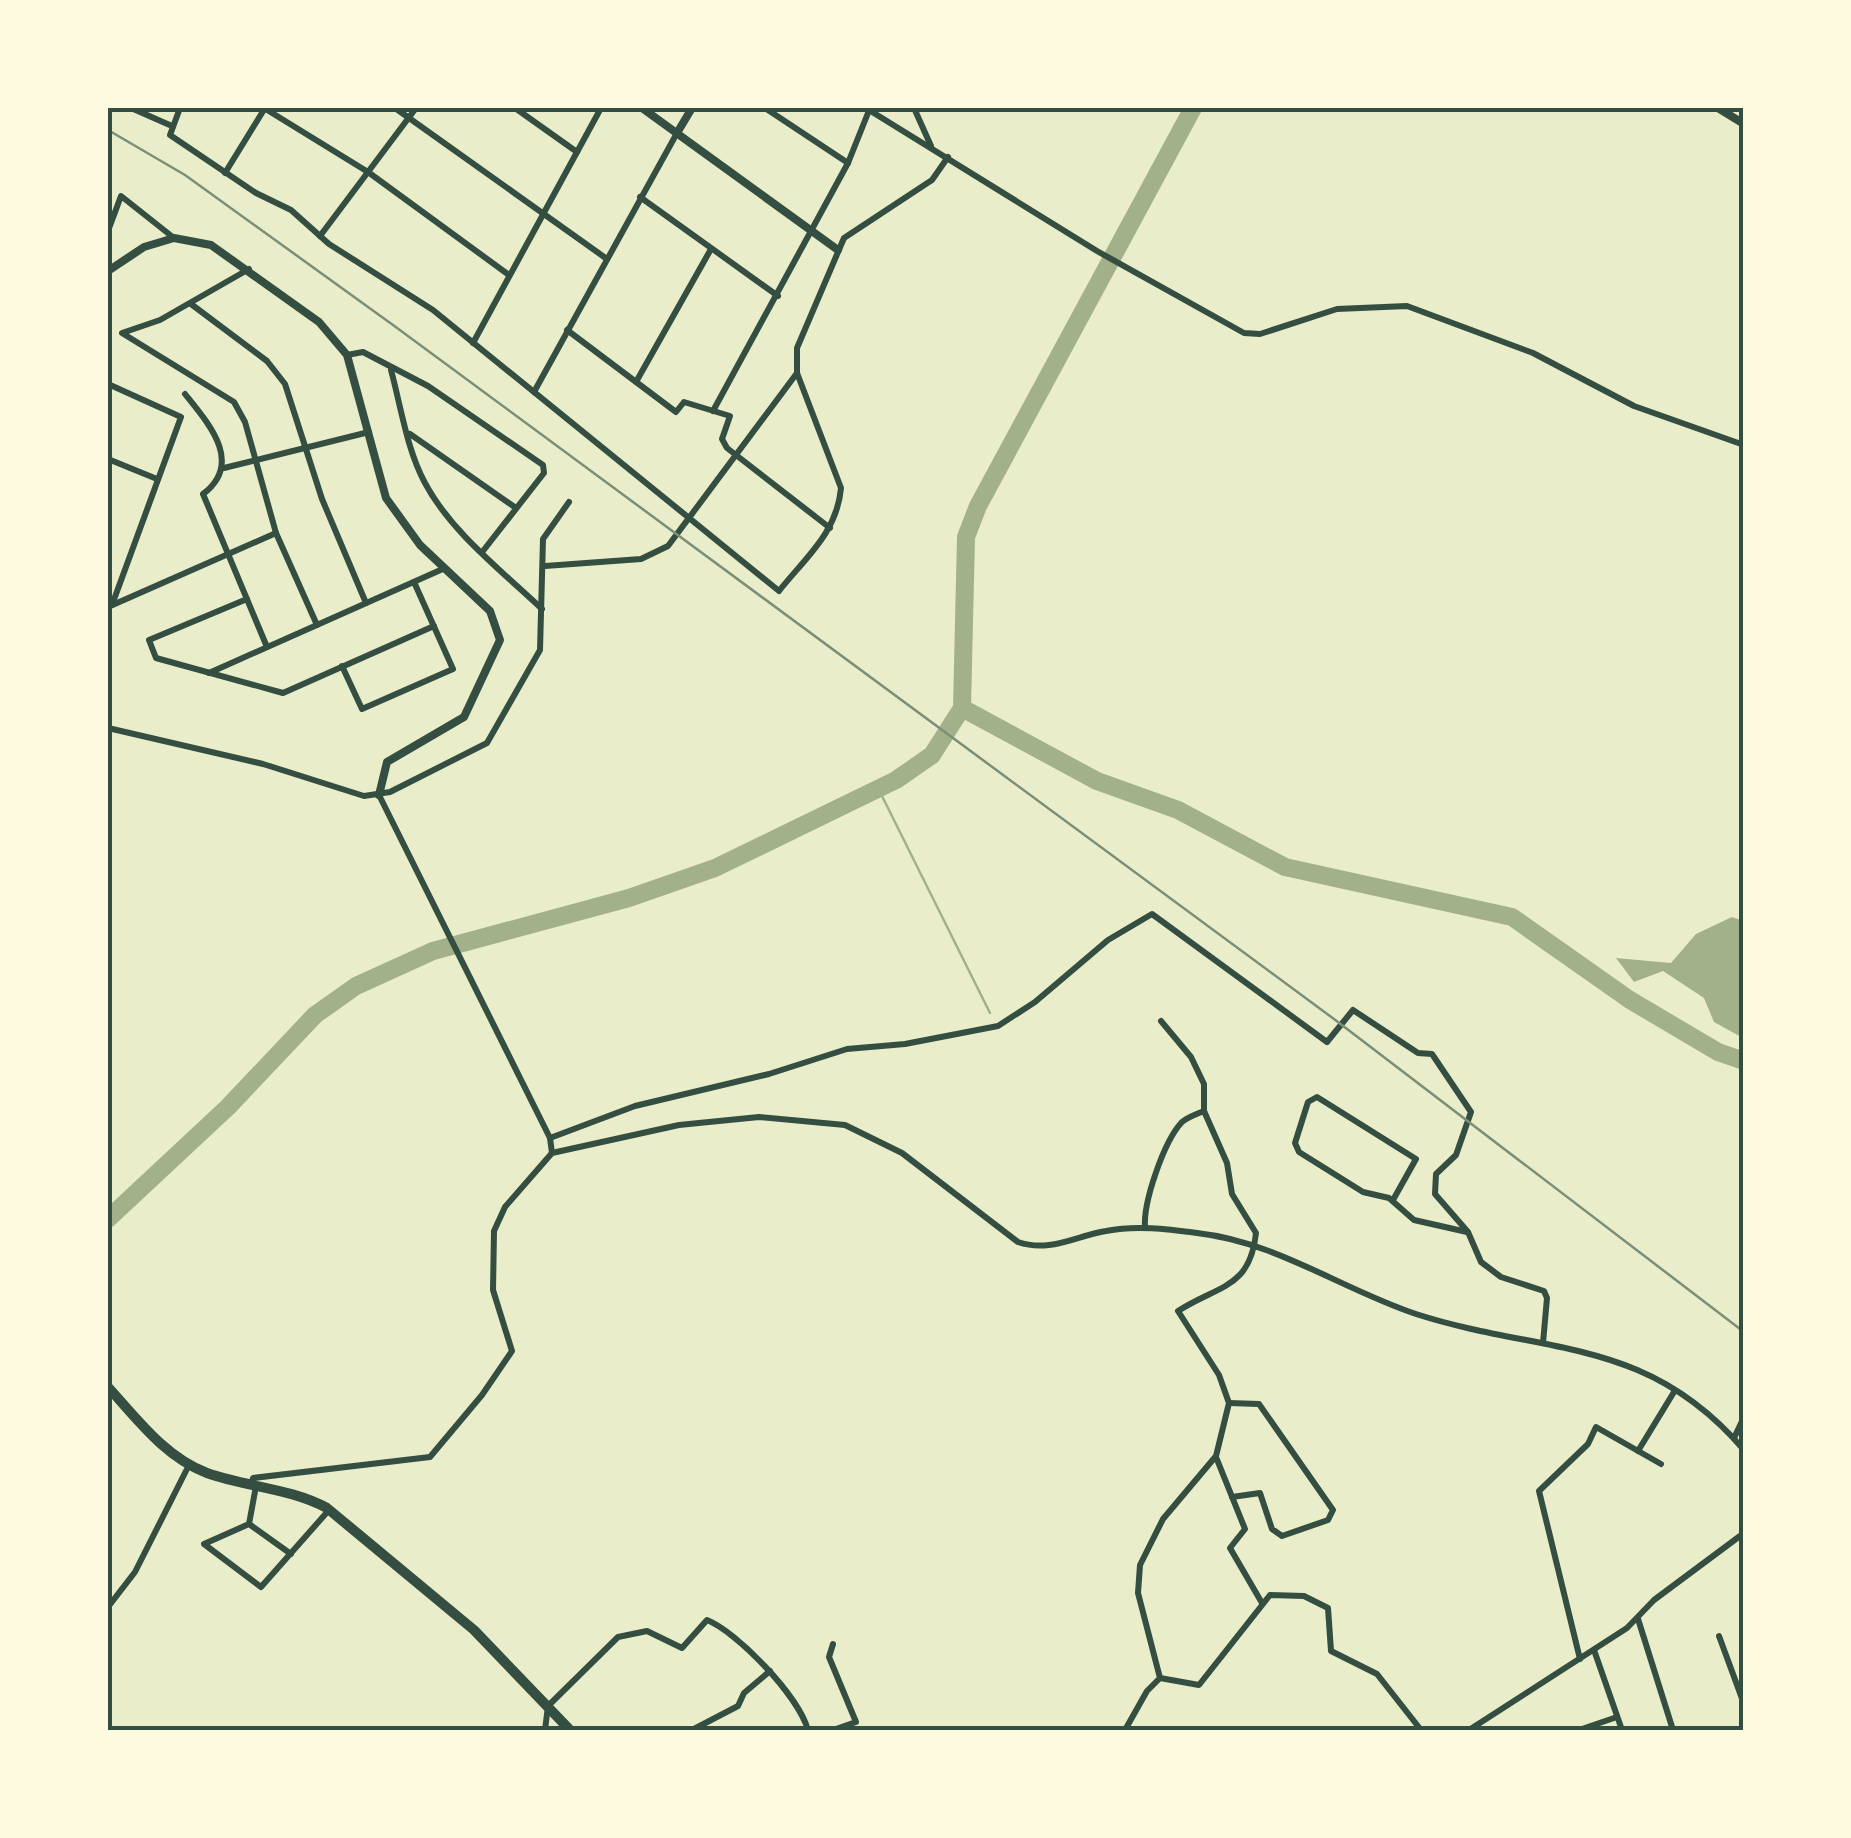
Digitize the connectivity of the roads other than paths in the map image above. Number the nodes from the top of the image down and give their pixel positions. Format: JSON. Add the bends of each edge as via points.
{"nodes":[{"id":1,"x":131,"y":108,"type":"edge"},
{"id":2,"x":180,"y":108,"type":"edge"},
{"id":3,"x":265,"y":108,"type":"edge"},
{"id":4,"x":396,"y":108,"type":"edge"},
{"id":5,"x":416,"y":108,"type":"edge"},
{"id":6,"x":514,"y":108,"type":"edge"},
{"id":7,"x":601,"y":108,"type":"edge"},
{"id":8,"x":642,"y":108,"type":"edge"},
{"id":9,"x":692,"y":108,"type":"edge"},
{"id":10,"x":765,"y":108,"type":"edge"},
{"id":11,"x":914,"y":108,"type":"edge"},
{"id":12,"x":1718,"y":108,"type":"edge"},
{"id":13,"x":870,"y":109,"type":"edge"},
{"id":14,"x":777,"y":111,"type":"edge"},
{"id":15,"x":409,"y":116,"type":"junction"},
{"id":16,"x":1744,"y":124,"type":"edge"},
{"id":17,"x":172,"y":126,"type":"junction"},
{"id":18,"x":677,"y":133,"type":"junction"},
{"id":19,"x":931,"y":146,"type":"junction"},
{"id":20,"x":576,"y":152,"type":"junction"},
{"id":21,"x":948,"y":157,"type":"junction"},
{"id":22,"x":848,"y":163,"type":"junction"},
{"id":23,"x":368,"y":172,"type":"junction"},
{"id":24,"x":225,"y":173,"type":"junction"},
{"id":25,"x":640,"y":197,"type":"junction"},
{"id":26,"x":543,"y":213,"type":"junction"},
{"id":27,"x":108,"y":231,"type":"edge"},
{"id":28,"x":812,"y":232,"type":"junction"},
{"id":29,"x":320,"y":236,"type":"junction"},
{"id":30,"x":174,"y":238,"type":"junction"},
{"id":31,"x":712,"y":249,"type":"junction"},
{"id":32,"x":838,"y":250,"type":"junction"},
{"id":33,"x":607,"y":259,"type":"junction"},
{"id":34,"x":249,"y":268,"type":"junction"},
{"id":35,"x":108,"y":271,"type":"edge"},
{"id":36,"x":509,"y":275,"type":"junction"},
{"id":37,"x":778,"y":296,"type":"junction"},
{"id":38,"x":192,"y":304,"type":"junction"},
{"id":39,"x":567,"y":330,"type":"junction"},
{"id":40,"x":473,"y":343,"type":"junction"},
{"id":41,"x":347,"y":355,"type":"junction"},
{"id":42,"x":391,"y":370,"type":"junction"},
{"id":43,"x":797,"y":373,"type":"junction"},
{"id":44,"x":636,"y":382,"type":"junction"},
{"id":45,"x":108,"y":384,"type":"edge"},
{"id":46,"x":534,"y":392,"type":"junction"},
{"id":47,"x":186,"y":394,"type":"dead end"},
{"id":48,"x":712,"y":411,"type":"junction"},
{"id":49,"x":370,"y":432,"type":"junction"},
{"id":50,"x":408,"y":433,"type":"junction"},
{"id":51,"x":306,"y":444,"type":"junction"},
{"id":52,"x":1744,"y":445,"type":"edge"},
{"id":53,"x":737,"y":456,"type":"junction"},
{"id":54,"x":108,"y":458,"type":"edge"},
{"id":55,"x":254,"y":459,"type":"junction"},
{"id":56,"x":224,"y":468,"type":"junction"},
{"id":57,"x":156,"y":478,"type":"junction"},
{"id":58,"x":569,"y":502,"type":"dead end"},
{"id":59,"x":516,"y":508,"type":"junction"},
{"id":60,"x":690,"y":518,"type":"junction"},
{"id":61,"x":830,"y":528,"type":"junction"},
{"id":62,"x":276,"y":533,"type":"junction"},
{"id":63,"x":482,"y":551,"type":"junction"},
{"id":64,"x":228,"y":554,"type":"junction"},
{"id":65,"x":545,"y":566,"type":"junction"},
{"id":66,"x":445,"y":568,"type":"junction"},
{"id":67,"x":414,"y":582,"type":"junction"},
{"id":68,"x":247,"y":599,"type":"junction"},
{"id":69,"x":366,"y":603,"type":"junction"},
{"id":70,"x":110,"y":606,"type":"edge"},
{"id":71,"x":543,"y":610,"type":"junction"},
{"id":72,"x":317,"y":625,"type":"junction"},
{"id":73,"x":434,"y":626,"type":"junction"},
{"id":74,"x":267,"y":647,"type":"junction"},
{"id":75,"x":342,"y":666,"type":"junction"},
{"id":76,"x":209,"y":673,"type":"junction"},
{"id":77,"x":108,"y":728,"type":"edge"},
{"id":78,"x":379,"y":795,"type":"junction"},
{"id":79,"x":1162,"y":1021,"type":"dead end"},
{"id":80,"x":1204,"y":1111,"type":"junction"},
{"id":81,"x":550,"y":1138,"type":"junction"},
{"id":82,"x":552,"y":1153,"type":"junction"},
{"id":83,"x":1392,"y":1200,"type":"junction"},
{"id":84,"x":1145,"y":1228,"type":"junction"},
{"id":85,"x":1468,"y":1232,"type":"junction"},
{"id":86,"x":1254,"y":1244,"type":"junction"},
{"id":87,"x":1544,"y":1342,"type":"junction"},
{"id":88,"x":108,"y":1387,"type":"edge"},
{"id":89,"x":1674,"y":1392,"type":"junction"},
{"id":90,"x":1229,"y":1403,"type":"junction"},
{"id":91,"x":1744,"y":1417,"type":"edge"},
{"id":92,"x":1734,"y":1439,"type":"junction"},
{"id":93,"x":1744,"y":1450,"type":"edge"},
{"id":94,"x":1638,"y":1451,"type":"junction"},
{"id":95,"x":1216,"y":1456,"type":"junction"},
{"id":96,"x":189,"y":1464,"type":"junction"},
{"id":97,"x":1661,"y":1464,"type":"dead end"},
{"id":98,"x":254,"y":1485,"type":"junction"},
{"id":99,"x":1232,"y":1497,"type":"junction"},
{"id":100,"x":329,"y":1510,"type":"junction"},
{"id":101,"x":249,"y":1524,"type":"junction"},
{"id":102,"x":1744,"y":1533,"type":"edge"},
{"id":103,"x":291,"y":1554,"type":"junction"},
{"id":104,"x":1262,"y":1603,"type":"junction"},
{"id":105,"x":108,"y":1607,"type":"edge"},
{"id":106,"x":1638,"y":1619,"type":"junction"},
{"id":107,"x":1719,"y":1636,"type":"dead end"},
{"id":108,"x":833,"y":1644,"type":"dead end"},
{"id":109,"x":1594,"y":1650,"type":"junction"},
{"id":110,"x":1580,"y":1659,"type":"junction"},
{"id":111,"x":770,"y":1671,"type":"junction"},
{"id":112,"x":1160,"y":1678,"type":"junction"},
{"id":113,"x":1744,"y":1704,"type":"edge"},
{"id":114,"x":548,"y":1706,"type":"junction"},
{"id":115,"x":1617,"y":1717,"type":"junction"},
{"id":116,"x":1478,"y":1728,"type":"edge"},
{"id":117,"x":545,"y":1730,"type":"edge"},
{"id":118,"x":570,"y":1730,"type":"edge"},
{"id":119,"x":692,"y":1730,"type":"edge"},
{"id":120,"x":808,"y":1730,"type":"edge"},
{"id":121,"x":833,"y":1730,"type":"edge"},
{"id":122,"x":1128,"y":1730,"type":"edge"},
{"id":123,"x":1421,"y":1730,"type":"edge"},
{"id":124,"x":1469,"y":1730,"type":"edge"},
{"id":125,"x":1579,"y":1730,"type":"edge"},
{"id":126,"x":1622,"y":1730,"type":"edge"},
{"id":127,"x":1673,"y":1730,"type":"edge"}],
"edges":[{"from":1,"to":17,"type":"street"},
{"from":2,"to":17,"type":"street"},
{"from":3,"to":23,"type":"street"},
{"from":3,"to":24,"type":"street"},
{"from":4,"to":15,"type":"street"},
{"from":5,"to":15,"type":"street"},
{"from":6,"to":20,"type":"street"},
{"from":7,"to":20,"type":"street"},
{"from":8,"to":18,"type":"street"},
{"from":9,"to":18,"type":"street"},
{"from":10,"to":14,"type":"street"},
{"from":11,"to":19,"type":"street"},
{"from":12,"to":16,"type":"street"},
{"from":13,"to":19,"type":"street"},
{"from":13,"to":22,"type":"street"},
{"from":14,"to":22,"type":"street"},
{"from":15,"to":23,"type":"street"},
{"from":15,"to":26,"type":"street"},
{"from":17,"to":24,"type":"street","via":[[170,135]]},
{"from":18,"to":25,"type":"street"},
{"from":18,"to":28,"type":"street"},
{"from":19,"to":21,"type":"street"},
{"from":20,"to":26,"type":"street"},
{"from":21,"to":32,"type":"street","via":[[932,180],[848,233]]},
{"from":21,"to":52,"type":"street","via":[[1244,333],[1337,309],[1408,306],[1533,353],[1634,406]]},
{"from":22,"to":28,"type":"street"},
{"from":23,"to":29,"type":"street"},
{"from":23,"to":36,"type":"street"},
{"from":24,"to":29,"type":"street","via":[[290,210]]},
{"from":25,"to":31,"type":"street"},
{"from":25,"to":33,"type":"street"},
{"from":26,"to":33,"type":"street"},
{"from":26,"to":36,"type":"street"},
{"from":27,"to":30,"type":"street","via":[[121,196]]},
{"from":28,"to":32,"type":"street"},
{"from":28,"to":37,"type":"street"},
{"from":29,"to":40,"type":"street"},
{"from":30,"to":34,"type":"street","via":[[211,245]]},
{"from":30,"to":35,"type":"street"},
{"from":31,"to":37,"type":"street"},
{"from":31,"to":44,"type":"street"},
{"from":32,"to":43,"type":"street","via":[[797,348]]},
{"from":33,"to":39,"type":"street"},
{"from":34,"to":38,"type":"street"},
{"from":34,"to":41,"type":"street","via":[[319,322]]},
{"from":36,"to":40,"type":"street"},
{"from":37,"to":48,"type":"street"},
{"from":38,"to":51,"type":"street","via":[[267,360],[292,398]]},
{"from":38,"to":55,"type":"street","via":[[122,333],[234,402]]},
{"from":39,"to":44,"type":"street"},
{"from":39,"to":46,"type":"street"},
{"from":40,"to":46,"type":"street"},
{"from":41,"to":42,"type":"street","via":[[363,352]]},
{"from":41,"to":49,"type":"street"},
{"from":42,"to":50,"type":"street"},
{"from":42,"to":59,"type":"street","via":[[428,386],[543,465]]},
{"from":43,"to":53,"type":"street"},
{"from":43,"to":61,"type":"street","via":[[841,488]]},
{"from":44,"to":48,"type":"street","via":[[676,412],[684,402]]},
{"from":45,"to":57,"type":"street","via":[[182,417]]},
{"from":46,"to":60,"type":"street"},
{"from":47,"to":56,"type":"street","via":[[218,436]]},
{"from":48,"to":53,"type":"street","via":[[730,416],[722,439]]},
{"from":49,"to":51,"type":"street"},
{"from":49,"to":66,"type":"street","via":[[386,498]]},
{"from":50,"to":59,"type":"street"},
{"from":50,"to":63,"type":"street","via":[[430,492]]},
{"from":51,"to":55,"type":"street"},
{"from":51,"to":69,"type":"street"},
{"from":53,"to":60,"type":"street"},
{"from":53,"to":61,"type":"street"},
{"from":54,"to":57,"type":"street"},
{"from":55,"to":56,"type":"street"},
{"from":55,"to":62,"type":"street"},
{"from":56,"to":64,"type":"street","via":[[204,494]]},
{"from":57,"to":70,"type":"street"},
{"from":58,"to":65,"type":"street","via":[[544,539]]},
{"from":59,"to":63,"type":"street"},
{"from":60,"to":61,"type":"street","via":[[779,591]]},
{"from":60,"to":65,"type":"street","via":[[652,556]]},
{"from":62,"to":64,"type":"street"},
{"from":62,"to":72,"type":"street"},
{"from":63,"to":71,"type":"street"},
{"from":64,"to":68,"type":"street"},
{"from":64,"to":70,"type":"street"},
{"from":65,"to":71,"type":"street"},
{"from":66,"to":67,"type":"street"},
{"from":66,"to":78,"type":"street","via":[[490,611],[498,625],[498,653],[464,716],[387,762]]},
{"from":67,"to":69,"type":"street"},
{"from":67,"to":73,"type":"street"},
{"from":68,"to":74,"type":"street"},
{"from":68,"to":76,"type":"street","via":[[148,640],[156,658]]},
{"from":69,"to":72,"type":"street"},
{"from":71,"to":78,"type":"street","via":[[540,650],[498,732]]},
{"from":72,"to":74,"type":"street"},
{"from":73,"to":75,"type":"street"},
{"from":73,"to":75,"type":"street","via":[[454,669],[362,709]]},
{"from":74,"to":76,"type":"street"},
{"from":75,"to":76,"type":"street","via":[[283,694]]},
{"from":77,"to":78,"type":"street"},
{"from":78,"to":81,"type":"street"},
{"from":79,"to":80,"type":"street","via":[[1192,1057],[1204,1084]]},
{"from":80,"to":84,"type":"street","via":[[1184,1120],[1154,1174]]},
{"from":80,"to":86,"type":"street","via":[[1227,1162],[1232,1194],[1252,1222]]},
{"from":81,"to":82,"type":"street"},
{"from":81,"to":85,"type":"street","via":[[635,1106],[848,1049],[998,1026],[1152,914],[1326,1042],[1353,1010],[1418,1052],[1432,1054],[1471,1112],[1456,1154],[1440,1166],[1434,1184]]},
{"from":82,"to":84,"type":"street","via":[[724,1117],[802,1118],[873,1136],[1018,1242],[1034,1247]]},
{"from":82,"to":98,"type":"street","via":[[526,1179],[494,1230],[493,1290],[512,1351],[430,1456],[253,1478]]},
{"from":83,"to":83,"type":"street","via":[[1364,1192],[1299,1152],[1295,1143],[1308,1102],[1317,1097],[1416,1159]]},
{"from":83,"to":85,"type":"street","via":[[1414,1220]]},
{"from":84,"to":86,"type":"street"},
{"from":85,"to":87,"type":"street","via":[[1481,1262],[1544,1291]]},
{"from":86,"to":87,"type":"street","via":[[1416,1314]]},
{"from":86,"to":90,"type":"street","via":[[1245,1272],[1178,1311]]},
{"from":87,"to":89,"type":"street","via":[[1619,1359]]},
{"from":88,"to":96,"type":"highway"},
{"from":89,"to":92,"type":"street"},
{"from":89,"to":94,"type":"street"},
{"from":90,"to":95,"type":"street"},
{"from":90,"to":99,"type":"street","via":[[1259,1404],[1333,1510],[1328,1520],[1282,1536],[1272,1529],[1260,1493]]},
{"from":91,"to":92,"type":"street"},
{"from":92,"to":93,"type":"street"},
{"from":94,"to":97,"type":"street"},
{"from":94,"to":110,"type":"street","via":[[1596,1427],[1588,1444],[1538,1491]]},
{"from":95,"to":99,"type":"street"},
{"from":95,"to":112,"type":"street","via":[[1163,1519],[1140,1565],[1138,1593]]},
{"from":96,"to":98,"type":"highway"},
{"from":96,"to":105,"type":"street","via":[[135,1572]]},
{"from":98,"to":100,"type":"highway"},
{"from":98,"to":101,"type":"street"},
{"from":99,"to":104,"type":"street","via":[[1245,1529],[1230,1548]]},
{"from":100,"to":103,"type":"street"},
{"from":100,"to":114,"type":"highway","via":[[474,1630]]},
{"from":101,"to":103,"type":"street"},
{"from":101,"to":103,"type":"street","via":[[204,1544],[261,1587]]},
{"from":102,"to":106,"type":"street"},
{"from":104,"to":112,"type":"street","via":[[1199,1685]]},
{"from":104,"to":123,"type":"street","via":[[1285,1593],[1328,1608],[1331,1651],[1377,1674]]},
{"from":106,"to":109,"type":"street"},
{"from":106,"to":127,"type":"street"},
{"from":107,"to":113,"type":"street"},
{"from":108,"to":121,"type":"street","via":[[829,1657],[856,1722]]},
{"from":109,"to":110,"type":"street"},
{"from":109,"to":115,"type":"street"},
{"from":110,"to":116,"type":"street"},
{"from":111,"to":114,"type":"street","via":[[707,1620],[682,1648],[647,1631],[618,1637]]},
{"from":111,"to":119,"type":"street","via":[[738,1706]]},
{"from":111,"to":120,"type":"street","via":[[803,1713]]},
{"from":112,"to":122,"type":"street"},
{"from":114,"to":117,"type":"street"},
{"from":114,"to":118,"type":"highway"},
{"from":115,"to":125,"type":"street"},
{"from":115,"to":126,"type":"street"},
{"from":116,"to":124,"type":"street"}]}
